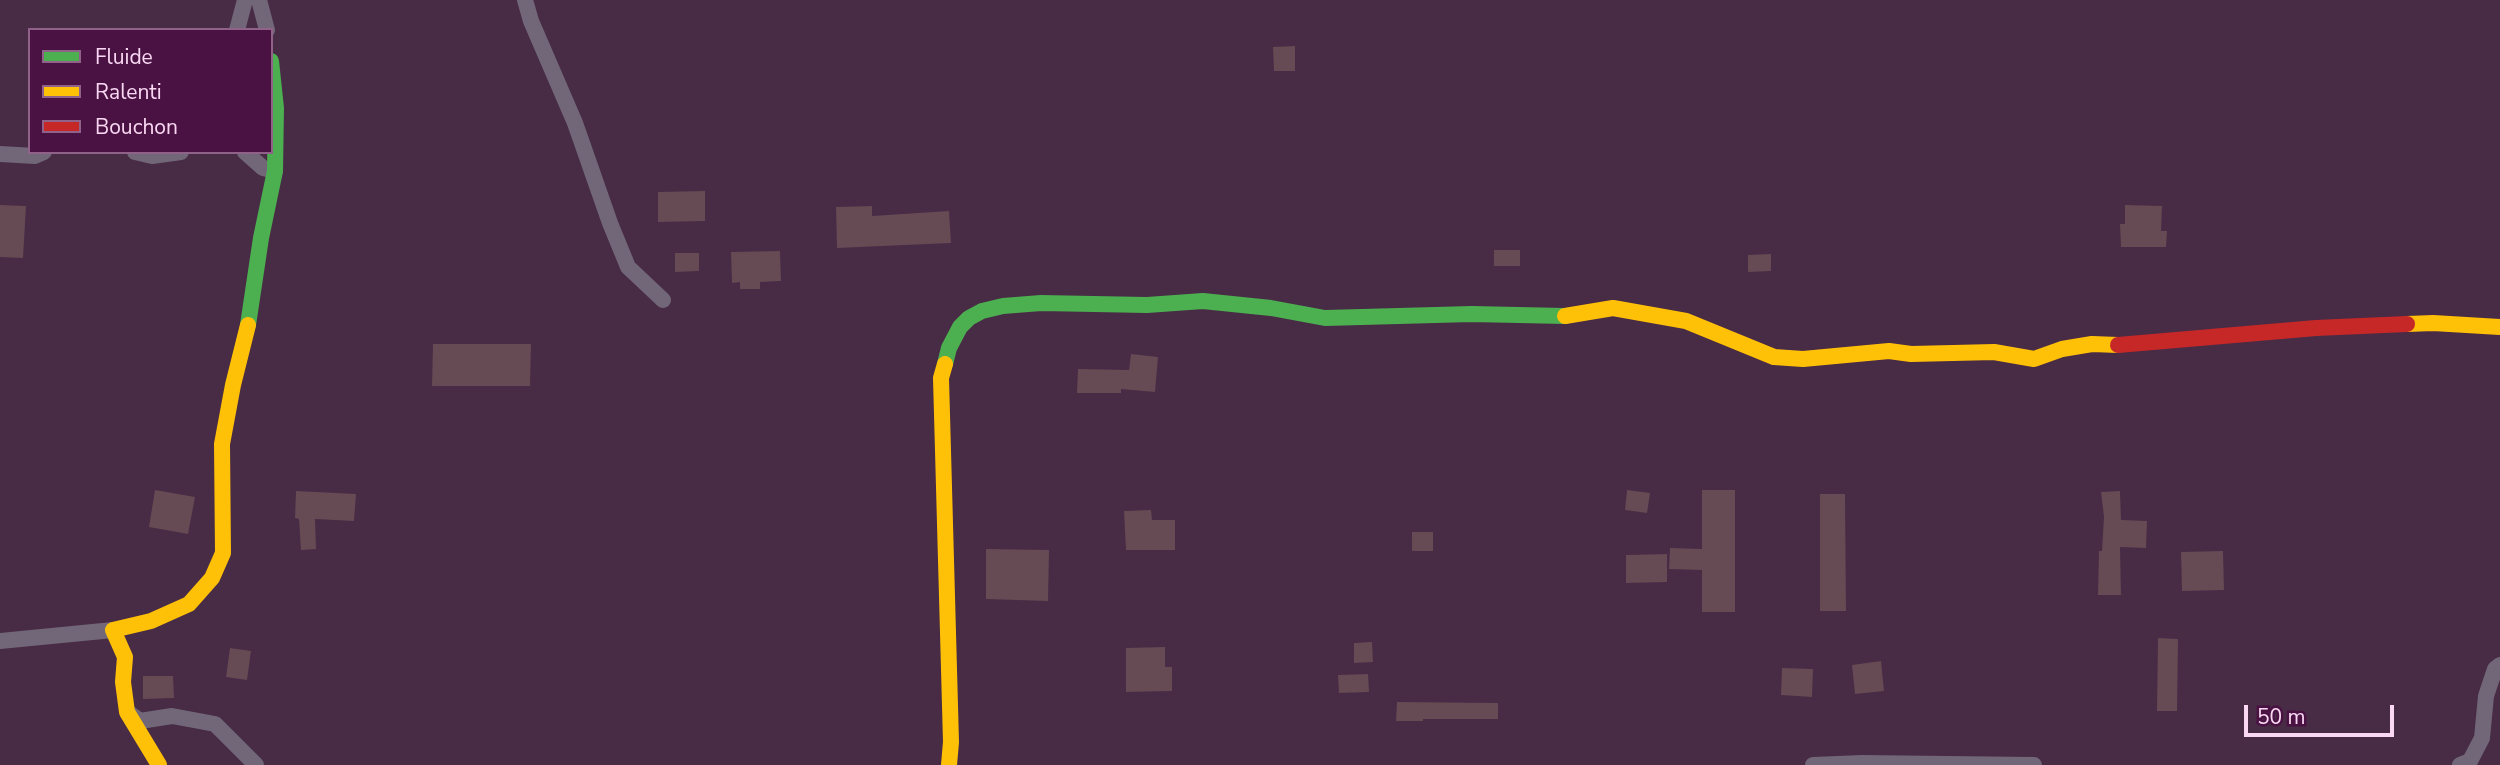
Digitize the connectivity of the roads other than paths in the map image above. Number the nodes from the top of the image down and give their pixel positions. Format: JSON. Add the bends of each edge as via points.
{"nodes":[{"id":1,"x":245,"y":0,"type":"edge"},
{"id":2,"x":259,"y":0,"type":"edge"},
{"id":3,"x":525,"y":0,"type":"edge"},
{"id":4,"x":238,"y":28,"type":"edge"},
{"id":5,"x":267,"y":28,"type":"edge"},
{"id":6,"x":273,"y":79,"type":"edge"},
{"id":7,"x":0,"y":154,"type":"edge"},
{"id":8,"x":40,"y":154,"type":"edge"},
{"id":9,"x":144,"y":154,"type":"edge"},
{"id":10,"x":166,"y":154,"type":"edge"},
{"id":11,"x":247,"y":154,"type":"edge"},
{"id":12,"x":275,"y":171,"type":"junction"},
{"id":13,"x":663,"y":300,"type":"dead end"},
{"id":14,"x":2500,"y":327,"type":"edge"},
{"id":15,"x":113,"y":630,"type":"junction"},
{"id":16,"x":0,"y":641,"type":"edge"},
{"id":17,"x":2500,"y":665,"type":"edge"},
{"id":18,"x":127,"y":712,"type":"junction"},
{"id":19,"x":159,"y":765,"type":"edge"},
{"id":20,"x":256,"y":765,"type":"edge"},
{"id":21,"x":949,"y":765,"type":"edge"},
{"id":22,"x":1813,"y":765,"type":"edge"},
{"id":23,"x":2034,"y":765,"type":"edge"},
{"id":24,"x":2460,"y":765,"type":"edge"}],
"edges":[{"from":1,"to":4,"type":"street"},
{"from":2,"to":5,"type":"street"},
{"from":3,"to":13,"type":"street","via":[[628,267]]},
{"from":6,"to":12,"type":"street"},
{"from":7,"to":8,"type":"street"},
{"from":9,"to":10,"type":"street"},
{"from":11,"to":12,"type":"street","via":[[263,168]]},
{"from":12,"to":15,"type":"street","via":[[222,444],[223,553],[212,578],[189,604],[151,621]]},
{"from":14,"to":21,"type":"street","via":[[2316,328],[2092,344],[2034,359],[1994,352],[1889,351],[1803,359],[1774,358],[1686,321],[1613,308],[1560,317],[1325,318],[1203,301],[1041,303],[982,311],[960,327],[941,378]]},
{"from":15,"to":16,"type":"street"},
{"from":15,"to":18,"type":"street","via":[[125,657]]},
{"from":17,"to":24,"type":"street","via":[[2486,696],[2482,738],[2470,761]]},
{"from":18,"to":19,"type":"street"},
{"from":18,"to":20,"type":"street","via":[[140,722],[172,716],[215,724]]},
{"from":22,"to":23,"type":"street"}]}
